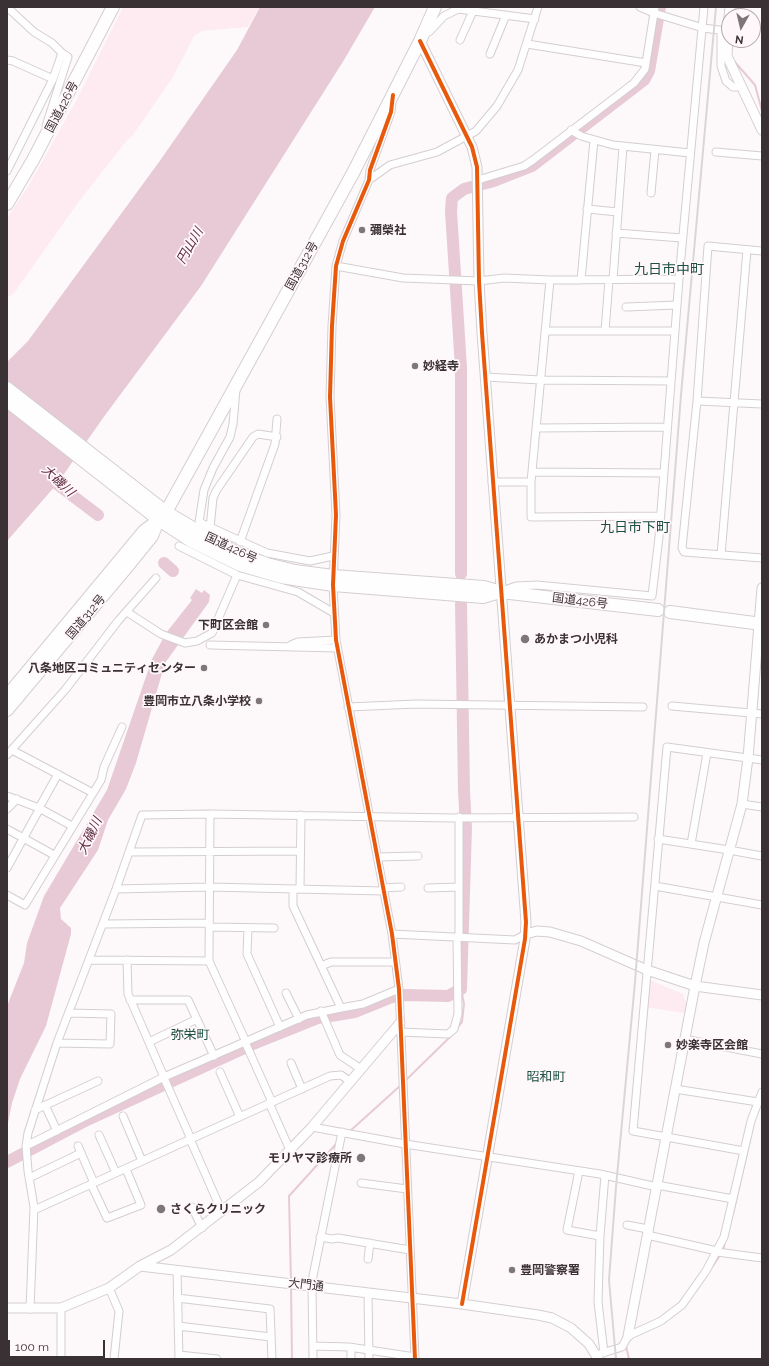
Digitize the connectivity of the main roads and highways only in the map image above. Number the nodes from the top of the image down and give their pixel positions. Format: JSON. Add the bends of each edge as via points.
{"nodes":[{"id":1,"x":113,"y":7,"type":"edge"},
{"id":2,"x":435,"y":7,"type":"edge"},
{"id":3,"x":7,"y":204,"type":"edge"},
{"id":4,"x":7,"y":388,"type":"edge"},
{"id":5,"x":7,"y":401,"type":"edge"},
{"id":6,"x":147,"y":505,"type":"junction"},
{"id":7,"x":162,"y":516,"type":"junction"},
{"id":8,"x":760,"y":624,"type":"edge"},
{"id":9,"x":7,"y":696,"type":"edge"},
{"id":10,"x":7,"y":710,"type":"edge"}],
"edges":[{"from":1,"to":3,"type":"highway","name":"国道426号"},
{"from":2,"to":7,"type":"highway","name":"国道312号","via":[[393,96],[326,224]]},
{"from":4,"to":6,"type":"highway","name":"国道426号"},
{"from":5,"to":6,"type":"highway","name":"国道426号"},
{"from":6,"to":7,"type":"highway","name":"国道426号"},
{"from":7,"to":8,"type":"highway","name":"国道426号","via":[[214,553],[257,571],[304,582],[333,581],[483,597],[501,592]]},
{"from":7,"to":9,"type":"highway","name":"国道312号","via":[[144,532]]},
{"from":7,"to":10,"type":"highway","name":"国道312号","via":[[152,536]]}]}
